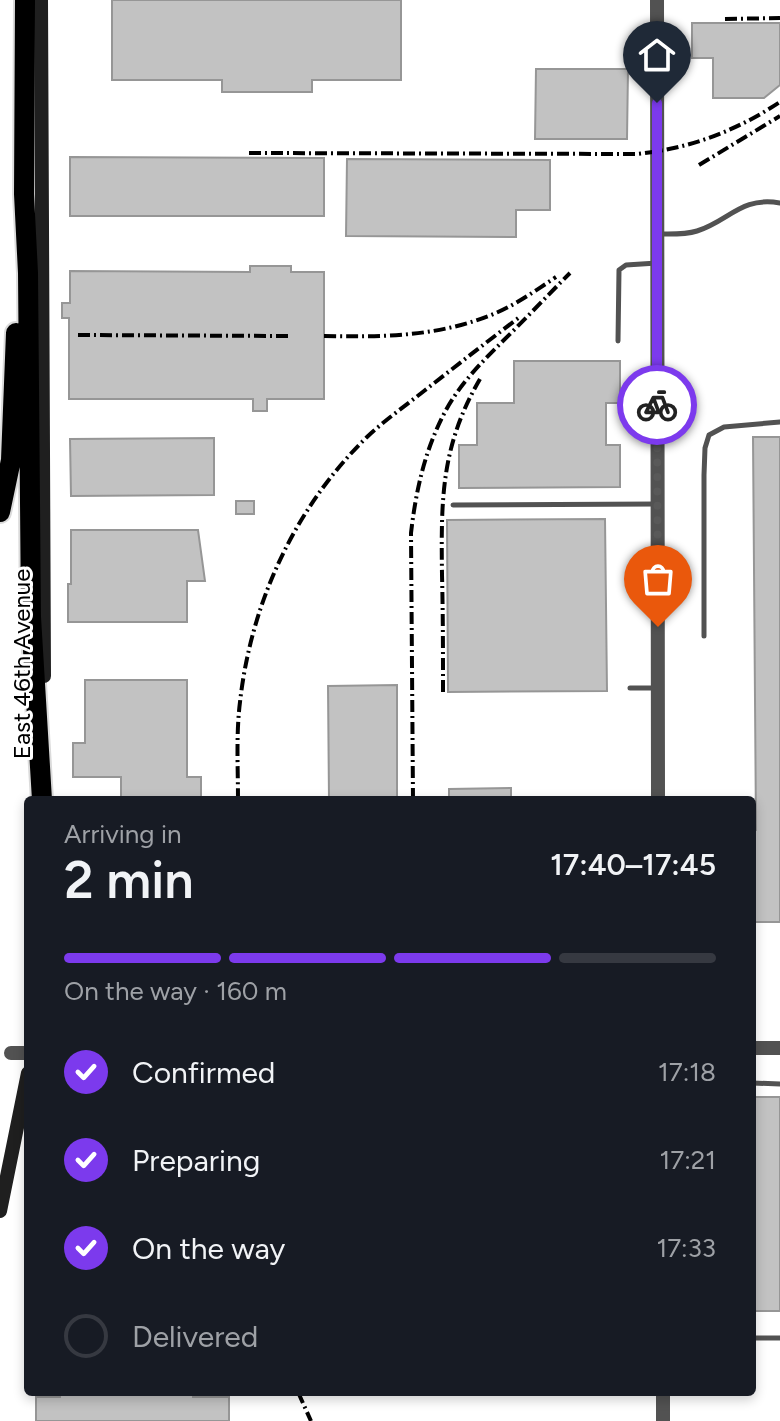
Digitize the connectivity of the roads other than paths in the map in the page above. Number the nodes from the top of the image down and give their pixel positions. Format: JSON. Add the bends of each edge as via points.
{"nodes":[{"id":1,"x":25,"y":0,"type":"edge"},
{"id":2,"x":41,"y":0,"type":"edge"},
{"id":3,"x":657,"y":0,"type":"edge"},
{"id":4,"x":24,"y":194,"type":"junction"},
{"id":5,"x":780,"y":203,"type":"edge"},
{"id":6,"x":657,"y":234,"type":"junction"},
{"id":7,"x":657,"y":263,"type":"junction"},
{"id":8,"x":618,"y":341,"type":"dead end"},
{"id":9,"x":780,"y":422,"type":"edge"},
{"id":10,"x":658,"y":504,"type":"junction"},
{"id":11,"x":453,"y":505,"type":"dead end"},
{"id":12,"x":0,"y":512,"type":"edge"},
{"id":13,"x":704,"y":636,"type":"dead end"},
{"id":14,"x":630,"y":688,"type":"dead end"},
{"id":15,"x":658,"y":688,"type":"junction"},
{"id":16,"x":42,"y":796,"type":"edge"},
{"id":17,"x":42,"y":796,"type":"edge"},
{"id":18,"x":658,"y":796,"type":"edge"},
{"id":19,"x":756,"y":1048,"type":"edge"},
{"id":20,"x":780,"y":1048,"type":"edge"},
{"id":21,"x":11,"y":1053,"type":"dead end"},
{"id":22,"x":24,"y":1053,"type":"edge"},
{"id":23,"x":756,"y":1083,"type":"edge"},
{"id":24,"x":780,"y":1084,"type":"edge"},
{"id":25,"x":24,"y":1093,"type":"edge"},
{"id":26,"x":0,"y":1211,"type":"edge"},
{"id":27,"x":756,"y":1338,"type":"edge"},
{"id":28,"x":780,"y":1338,"type":"edge"},
{"id":29,"x":663,"y":1396,"type":"edge"},
{"id":30,"x":663,"y":1421,"type":"edge"}],
"edges":[{"from":1,"to":4,"type":"highway"},
{"from":2,"to":17,"type":"main road","name":"East 46th Avenue"},
{"from":3,"to":6,"type":"street"},
{"from":4,"to":12,"type":"highway","via":[[11,460]]},
{"from":4,"to":16,"type":"highway","via":[[31,617]]},
{"from":5,"to":6,"type":"lane","via":[[760,201],[739,208],[698,231]]},
{"from":6,"to":7,"type":"street"},
{"from":7,"to":8,"type":"lane","via":[[619,270]]},
{"from":7,"to":10,"type":"street"},
{"from":9,"to":13,"type":"lane","via":[[724,427],[709,435],[704,475]]},
{"from":10,"to":11,"type":"lane"},
{"from":10,"to":15,"type":"street"},
{"from":14,"to":15,"type":"lane"},
{"from":15,"to":18,"type":"street"},
{"from":19,"to":20,"type":"street"},
{"from":21,"to":22,"type":"street"},
{"from":23,"to":24,"type":"lane"},
{"from":25,"to":26,"type":"main road"},
{"from":27,"to":28,"type":"lane"},
{"from":29,"to":30,"type":"street"}]}
